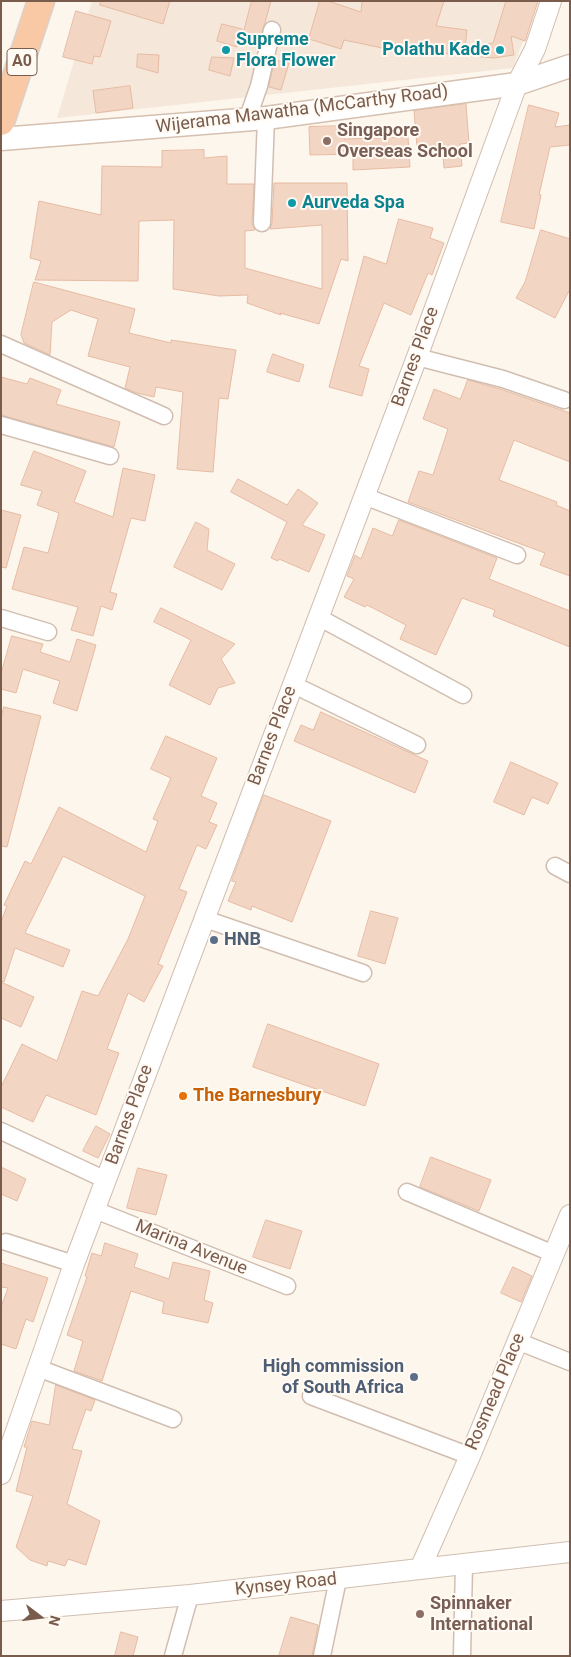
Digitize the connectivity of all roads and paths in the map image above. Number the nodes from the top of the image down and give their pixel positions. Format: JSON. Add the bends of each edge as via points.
{"nodes":[{"id":1,"x":41,"y":1,"type":"edge"},
{"id":2,"x":551,"y":1,"type":"edge"},
{"id":3,"x":272,"y":30,"type":"dead end"},
{"id":4,"x":570,"y":66,"type":"edge"},
{"id":5,"x":517,"y":84,"type":"junction"},
{"id":6,"x":256,"y":119,"type":"junction"},
{"id":7,"x":1,"y":122,"type":"edge"},
{"id":8,"x":1,"y":139,"type":"edge"},
{"id":9,"x":262,"y":223,"type":"dead end"},
{"id":10,"x":1,"y":344,"type":"edge"},
{"id":11,"x":417,"y":356,"type":"junction"},
{"id":12,"x":564,"y":400,"type":"dead end"},
{"id":13,"x":164,"y":416,"type":"dead end"},
{"id":14,"x":1,"y":425,"type":"edge"},
{"id":15,"x":110,"y":456,"type":"dead end"},
{"id":16,"x":364,"y":496,"type":"junction"},
{"id":17,"x":517,"y":555,"type":"dead end"},
{"id":18,"x":1,"y":618,"type":"edge"},
{"id":19,"x":318,"y":618,"type":"junction"},
{"id":20,"x":48,"y":632,"type":"dead end"},
{"id":21,"x":292,"y":684,"type":"junction"},
{"id":22,"x":463,"y":695,"type":"dead end"},
{"id":23,"x":417,"y":745,"type":"dead end"},
{"id":24,"x":204,"y":919,"type":"junction"},
{"id":25,"x":362,"y":973,"type":"dead end"},
{"id":26,"x":1,"y":1132,"type":"edge"},
{"id":27,"x":106,"y":1180,"type":"junction"},
{"id":28,"x":407,"y":1192,"type":"dead end"},
{"id":29,"x":95,"y":1210,"type":"junction"},
{"id":30,"x":570,"y":1215,"type":"edge"},
{"id":31,"x":6,"y":1242,"type":"dead end"},
{"id":32,"x":554,"y":1254,"type":"junction"},
{"id":33,"x":74,"y":1264,"type":"junction"},
{"id":34,"x":287,"y":1286,"type":"dead end"},
{"id":35,"x":517,"y":1341,"type":"junction"},
{"id":36,"x":570,"y":1362,"type":"edge"},
{"id":37,"x":38,"y":1368,"type":"junction"},
{"id":38,"x":311,"y":1396,"type":"dead end"},
{"id":39,"x":173,"y":1419,"type":"dead end"},
{"id":40,"x":470,"y":1456,"type":"junction"},
{"id":41,"x":1,"y":1474,"type":"edge"},
{"id":42,"x":570,"y":1552,"type":"edge"},
{"id":43,"x":464,"y":1564,"type":"junction"},
{"id":44,"x":420,"y":1569,"type":"junction"},
{"id":45,"x":338,"y":1579,"type":"junction"},
{"id":46,"x":190,"y":1595,"type":"junction"},
{"id":47,"x":1,"y":1611,"type":"edge"},
{"id":48,"x":173,"y":1656,"type":"edge"},
{"id":49,"x":322,"y":1656,"type":"edge"},
{"id":50,"x":462,"y":1656,"type":"edge"}],
"edges":[{"from":1,"to":7,"type":"highway","number":"A0"},
{"from":2,"to":5,"type":"street","name":"Barnes Place","via":[[535,49]]},
{"from":3,"to":6,"type":"street","via":[[259,86]]},
{"from":4,"to":5,"type":"main road","name":"Wijerama Mawatha (McCarthy Road)"},
{"from":5,"to":6,"type":"main road","name":"Wijerama Mawatha (McCarthy Road)"},
{"from":5,"to":11,"type":"street","name":"Barnes Place"},
{"from":6,"to":8,"type":"main road","name":"Wijerama Mawatha (McCarthy Road)"},
{"from":6,"to":9,"type":"street"},
{"from":10,"to":13,"type":"street"},
{"from":11,"to":12,"type":"street","via":[[503,379]]},
{"from":11,"to":16,"type":"street","name":"Barnes Place"},
{"from":14,"to":15,"type":"street"},
{"from":16,"to":17,"type":"street"},
{"from":16,"to":19,"type":"street","name":"Barnes Place"},
{"from":18,"to":20,"type":"street"},
{"from":19,"to":21,"type":"street","name":"Barnes Place"},
{"from":19,"to":22,"type":"street"},
{"from":21,"to":23,"type":"street"},
{"from":21,"to":24,"type":"street","name":"Barnes Place"},
{"from":24,"to":25,"type":"street"},
{"from":24,"to":27,"type":"street","name":"Barnes Place"},
{"from":26,"to":27,"type":"street"},
{"from":27,"to":29,"type":"street","name":"Barnes Place"},
{"from":28,"to":32,"type":"street"},
{"from":29,"to":33,"type":"street","name":"Barnes Place"},
{"from":29,"to":34,"type":"street","name":"Marina Avenue"},
{"from":30,"to":32,"type":"street","name":"Rosmead Place"},
{"from":31,"to":33,"type":"street"},
{"from":32,"to":35,"type":"street","name":"Rosmead Place"},
{"from":33,"to":37,"type":"street","name":"Barnes Place"},
{"from":35,"to":36,"type":"street"},
{"from":35,"to":40,"type":"street","name":"Rosmead Place"},
{"from":37,"to":39,"type":"street"},
{"from":37,"to":41,"type":"street","name":"Barnes Place"},
{"from":38,"to":40,"type":"street"},
{"from":40,"to":44,"type":"street","name":"Rosmead Place"},
{"from":42,"to":43,"type":"street","name":"Kynsey Road"},
{"from":43,"to":44,"type":"street","name":"Kynsey Road"},
{"from":43,"to":50,"type":"street"},
{"from":44,"to":45,"type":"street","name":"Kynsey Road"},
{"from":45,"to":46,"type":"street","name":"Kynsey Road"},
{"from":45,"to":49,"type":"street"},
{"from":46,"to":47,"type":"street","name":"Kynsey Road"},
{"from":46,"to":48,"type":"street"}]}
